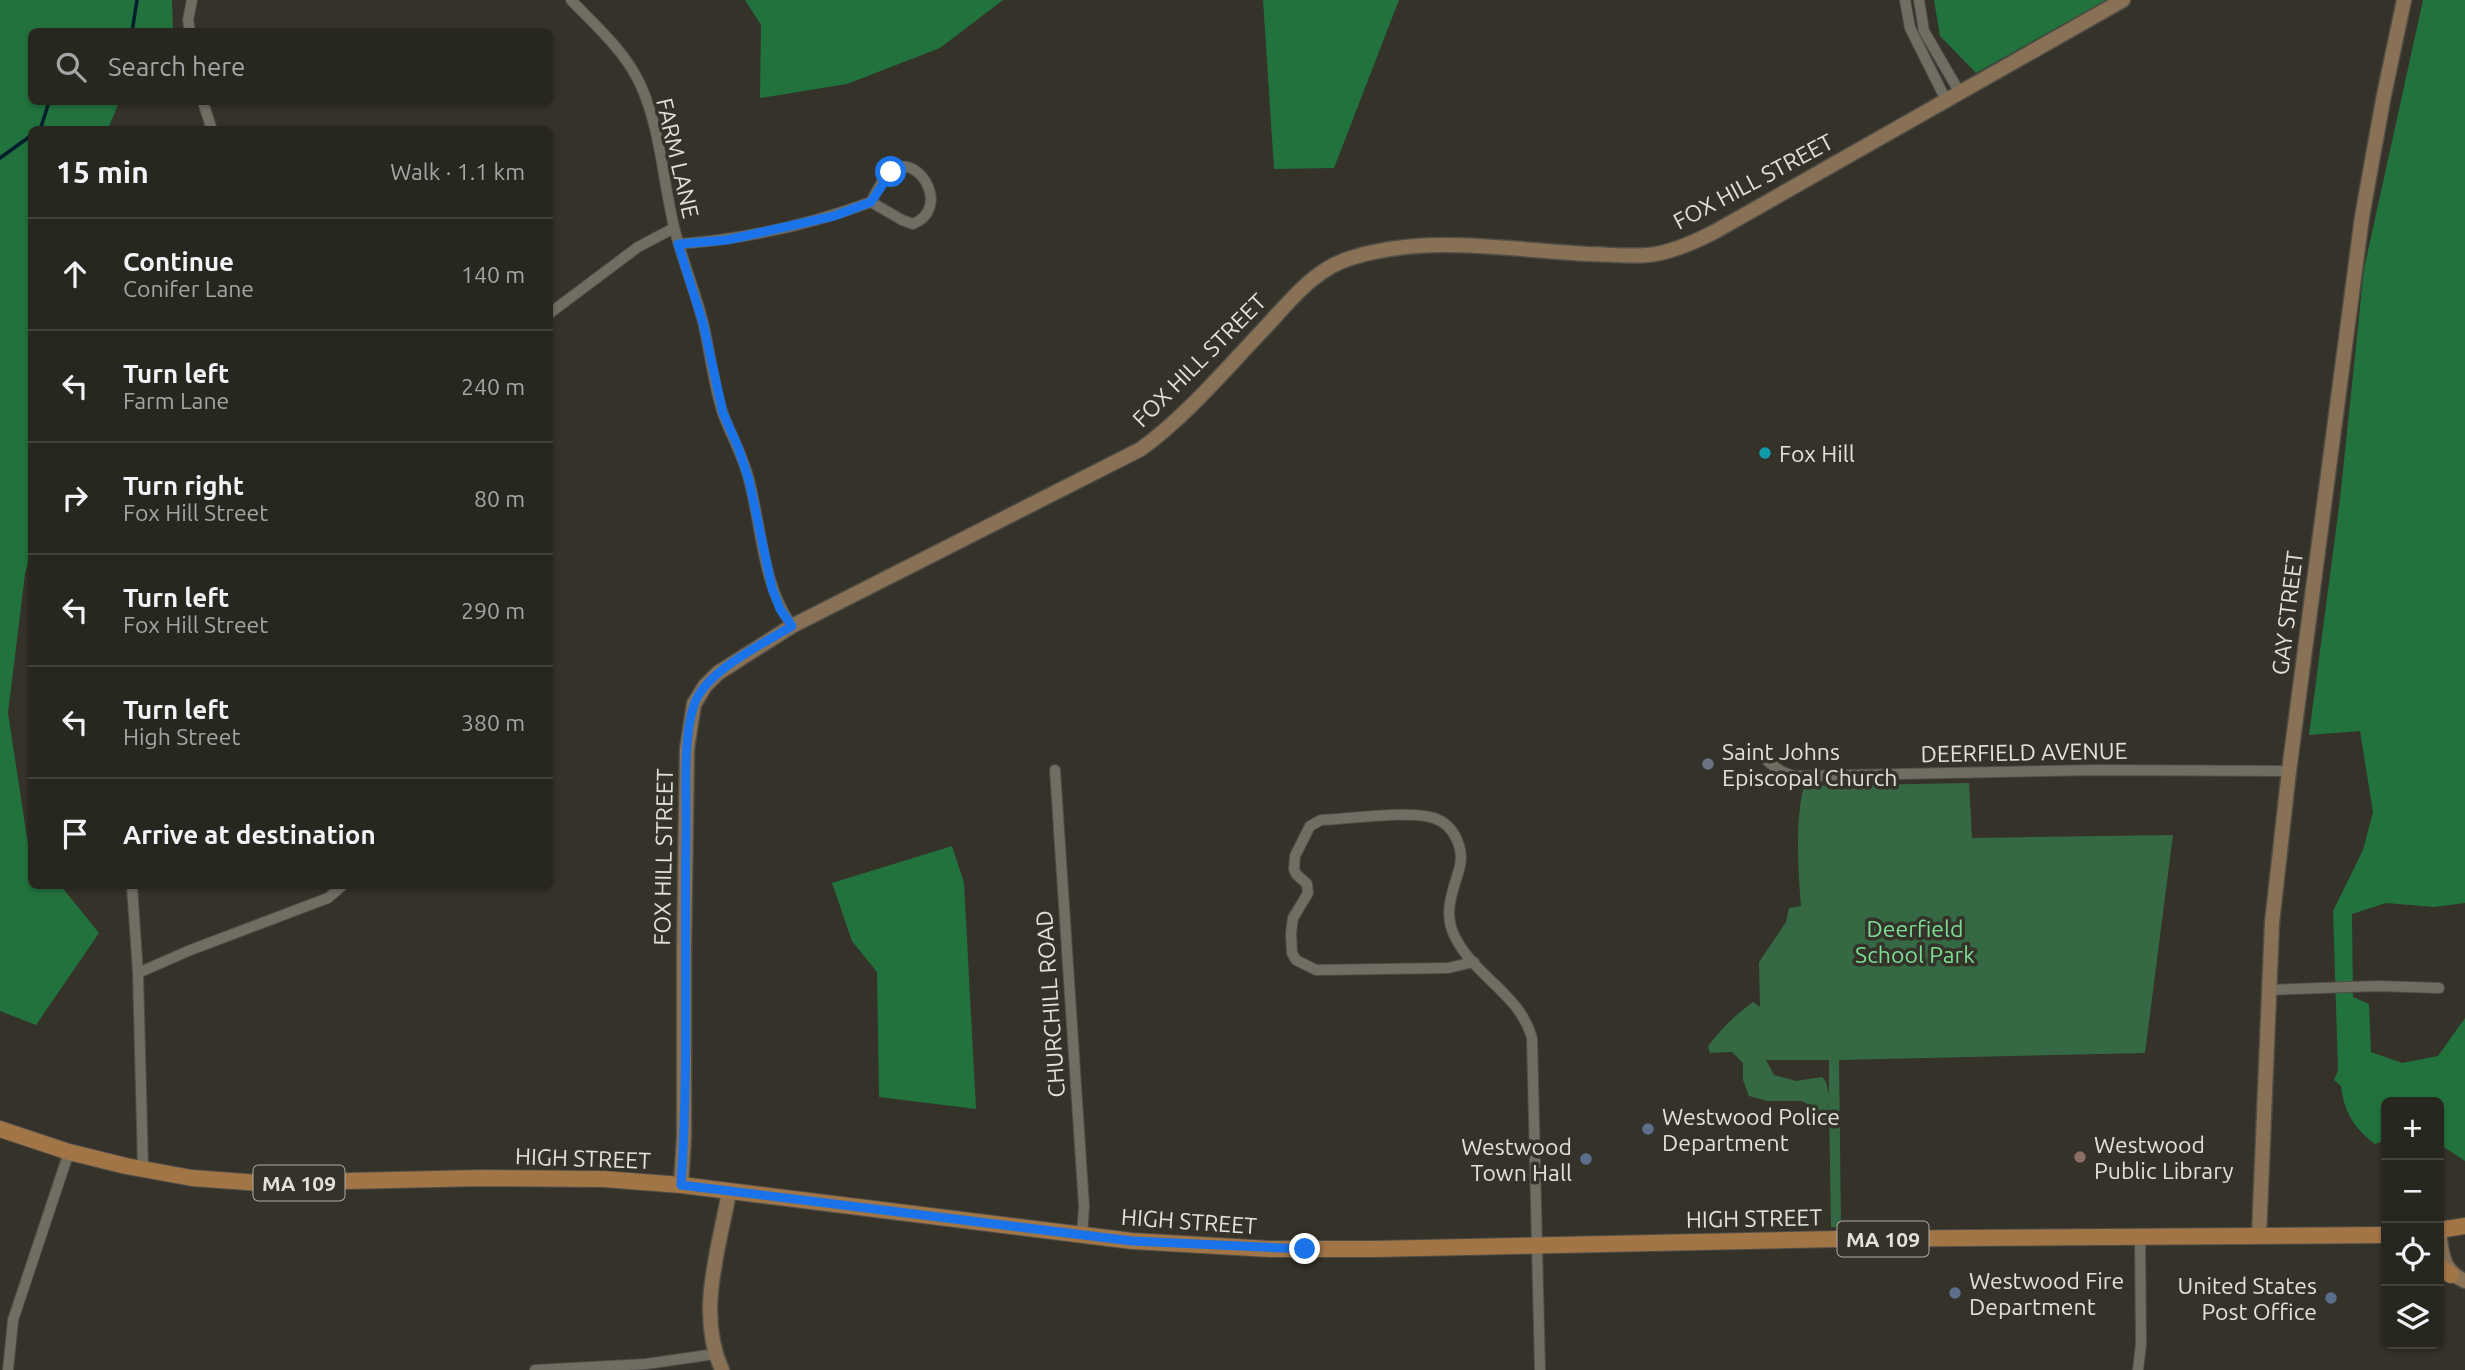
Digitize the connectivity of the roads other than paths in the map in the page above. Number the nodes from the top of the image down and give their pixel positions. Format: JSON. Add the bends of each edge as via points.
{"nodes":[{"id":1,"x":192,"y":0,"type":"edge"},
{"id":2,"x":570,"y":0,"type":"edge"},
{"id":3,"x":1905,"y":0,"type":"edge"},
{"id":4,"x":1919,"y":0,"type":"edge"},
{"id":5,"x":2123,"y":0,"type":"edge"},
{"id":6,"x":2404,"y":0,"type":"edge"},
{"id":7,"x":189,"y":28,"type":"edge"},
{"id":8,"x":1953,"y":96,"type":"junction"},
{"id":9,"x":204,"y":105,"type":"edge"},
{"id":10,"x":211,"y":126,"type":"edge"},
{"id":11,"x":871,"y":202,"type":"junction"},
{"id":12,"x":674,"y":228,"type":"junction"},
{"id":13,"x":678,"y":244,"type":"junction"},
{"id":14,"x":553,"y":311,"type":"edge"},
{"id":15,"x":792,"y":626,"type":"junction"},
{"id":16,"x":1765,"y":759,"type":"dead end"},
{"id":17,"x":1055,"y":771,"type":"dead end"},
{"id":18,"x":2289,"y":771,"type":"junction"},
{"id":19,"x":132,"y":889,"type":"edge"},
{"id":20,"x":338,"y":889,"type":"edge"},
{"id":21,"x":1474,"y":962,"type":"junction"},
{"id":22,"x":138,"y":973,"type":"junction"},
{"id":23,"x":2439,"y":988,"type":"dead end"},
{"id":24,"x":2268,"y":990,"type":"junction"},
{"id":25,"x":0,"y":1129,"type":"edge"},
{"id":26,"x":69,"y":1152,"type":"junction"},
{"id":27,"x":143,"y":1169,"type":"junction"},
{"id":28,"x":681,"y":1185,"type":"junction"},
{"id":29,"x":729,"y":1192,"type":"junction"},
{"id":30,"x":2465,"y":1226,"type":"edge"},
{"id":31,"x":2444,"y":1229,"type":"edge"},
{"id":32,"x":2381,"y":1235,"type":"edge"},
{"id":33,"x":1082,"y":1236,"type":"junction"},
{"id":34,"x":2140,"y":1236,"type":"junction"},
{"id":35,"x":2259,"y":1236,"type":"junction"},
{"id":36,"x":2356,"y":1236,"type":"junction"},
{"id":37,"x":2381,"y":1244,"type":"edge"},
{"id":38,"x":1536,"y":1246,"type":"junction"},
{"id":39,"x":715,"y":1354,"type":"junction"},
{"id":40,"x":8,"y":1370,"type":"edge"},
{"id":41,"x":535,"y":1370,"type":"edge"},
{"id":42,"x":722,"y":1370,"type":"edge"},
{"id":43,"x":1539,"y":1370,"type":"edge"},
{"id":44,"x":2138,"y":1370,"type":"edge"}],
"edges":[{"from":1,"to":7,"type":"street"},
{"from":2,"to":12,"type":"street","name":"FARM LANE","via":[[627,60],[641,86]]},
{"from":3,"to":8,"type":"street","via":[[1913,36]]},
{"from":4,"to":8,"type":"street","via":[[1924,31]]},
{"from":5,"to":8,"type":"street","name":"FOX HILL STREET"},
{"from":6,"to":18,"type":"street","name":"GAY STREET","via":[[2362,217]]},
{"from":8,"to":15,"type":"street","name":"FOX HILL STREET","via":[[1716,231],[1669,251],[1634,256],[1448,245],[1349,258],[1302,288],[1204,392],[1141,449]]},
{"from":9,"to":10,"type":"street"},
{"from":11,"to":11,"type":"street","via":[[899,167],[921,175],[932,203],[930,212],[913,224]]},
{"from":11,"to":13,"type":"street","via":[[834,216],[727,240]]},
{"from":12,"to":13,"type":"street","name":"FARM LANE"},
{"from":12,"to":14,"type":"street","via":[[638,247]]},
{"from":13,"to":15,"type":"street","name":"FARM LANE","via":[[703,323],[723,413],[749,480],[772,588]]},
{"from":15,"to":28,"type":"street","name":"FOX HILL STREET","via":[[718,673],[694,704],[687,750]]},
{"from":16,"to":18,"type":"street","name":"DEERFIELD AVENUE","via":[[1791,776]]},
{"from":17,"to":33,"type":"street","name":"CHURCHILL ROAD","via":[[1084,1206]]},
{"from":18,"to":24,"type":"street","name":"GAY STREET"},
{"from":19,"to":22,"type":"street"},
{"from":20,"to":22,"type":"street","via":[[328,898]]},
{"from":21,"to":21,"type":"street","via":[[1451,926],[1449,898],[1461,851],[1444,823],[1413,815],[1321,820],[1310,826],[1295,856],[1296,874],[1307,884],[1308,892],[1293,918],[1291,933],[1292,953],[1301,964],[1316,971],[1448,968]]},
{"from":21,"to":38,"type":"street","via":[[1518,1007],[1532,1038]]},
{"from":22,"to":27,"type":"street"},
{"from":23,"to":24,"type":"street"},
{"from":24,"to":35,"type":"street","name":"GAY STREET"},
{"from":25,"to":26,"type":"main road","name":"HIGH STREET","number":"MA 109"},
{"from":26,"to":27,"type":"main road","name":"HIGH STREET","number":"MA 109"},
{"from":26,"to":40,"type":"street","via":[[13,1320]]},
{"from":27,"to":28,"type":"main road","name":"HIGH STREET","number":"MA 109","via":[[259,1184],[534,1178]]},
{"from":28,"to":29,"type":"main road","name":"HIGH STREET","number":"MA 109"},
{"from":29,"to":33,"type":"main road","name":"HIGH STREET","number":"MA 109"},
{"from":29,"to":39,"type":"street","via":[[709,1307]]},
{"from":30,"to":31,"type":"main road"},
{"from":32,"to":36,"type":"main road","name":"HIGH STREET","number":"MA 109"},
{"from":33,"to":38,"type":"main road","name":"HIGH STREET","number":"MA 109","via":[[1270,1249]]},
{"from":34,"to":35,"type":"main road","name":"HIGH STREET","number":"MA 109"},
{"from":34,"to":38,"type":"main road","name":"HIGH STREET","number":"MA 109"},
{"from":34,"to":44,"type":"street"},
{"from":35,"to":36,"type":"main road","name":"HIGH STREET","number":"MA 109"},
{"from":36,"to":37,"type":"main road"},
{"from":38,"to":43,"type":"street"},
{"from":39,"to":41,"type":"street","via":[[646,1364]]},
{"from":39,"to":42,"type":"street"}]}
